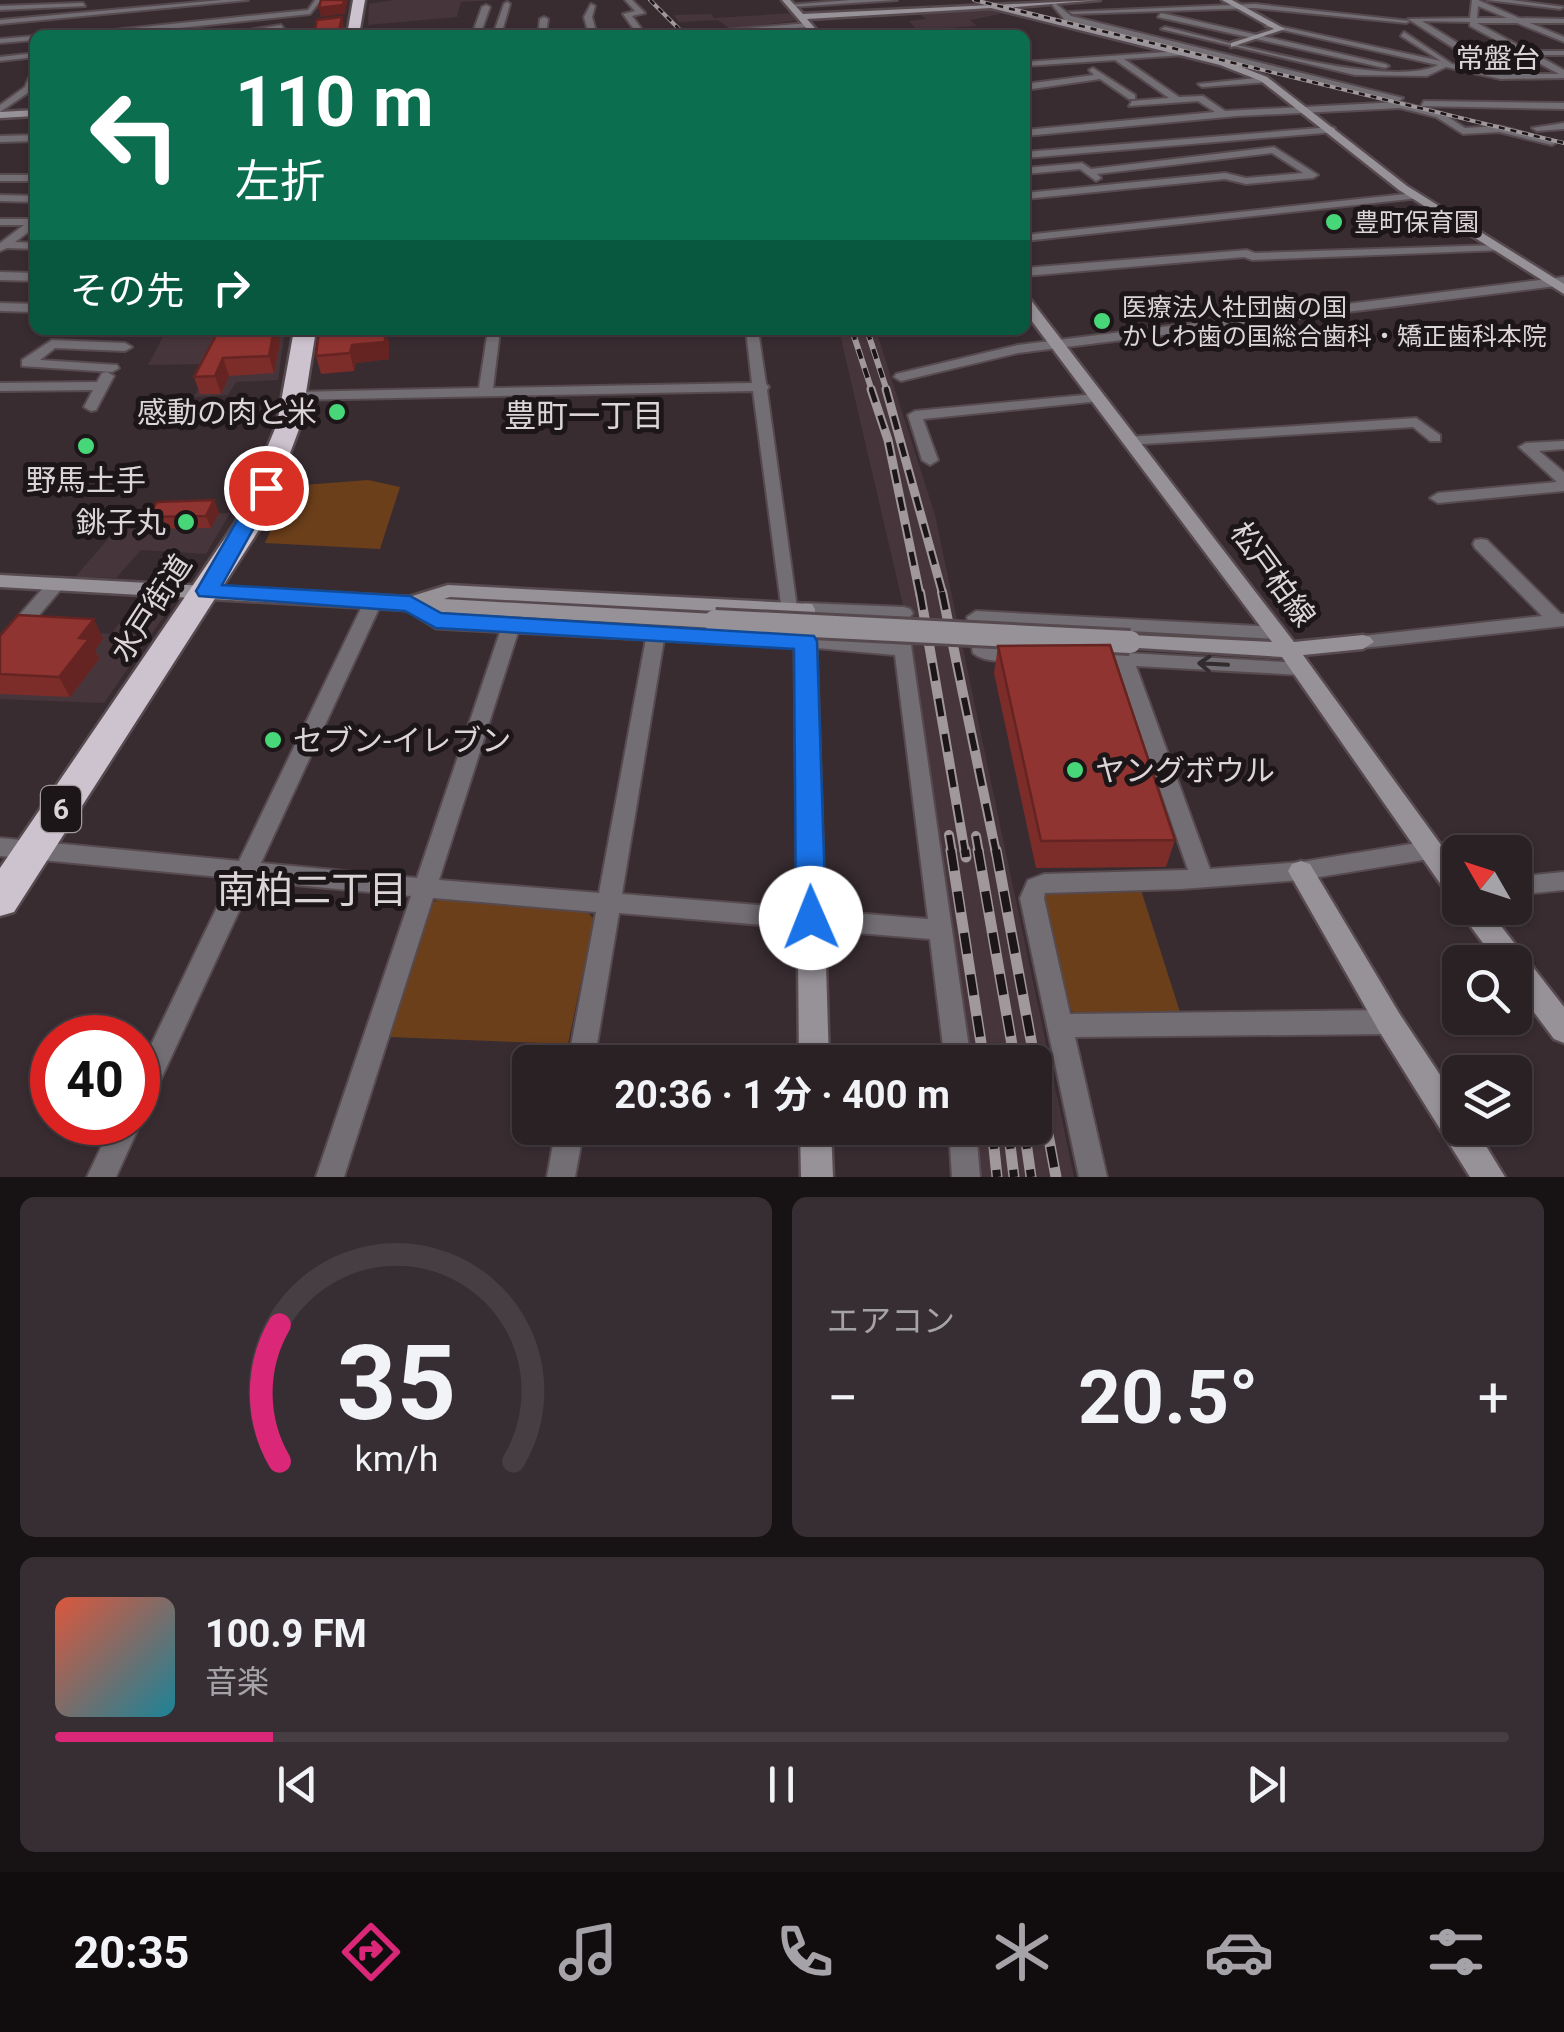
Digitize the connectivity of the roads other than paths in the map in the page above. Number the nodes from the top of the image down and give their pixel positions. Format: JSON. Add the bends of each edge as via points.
{"nodes":[{"id":1,"x":8,"y":0,"type":"edge"},
{"id":2,"x":39,"y":0,"type":"edge"},
{"id":3,"x":73,"y":0,"type":"edge"},
{"id":4,"x":246,"y":0,"type":"edge"},
{"id":5,"x":318,"y":0,"type":"edge"},
{"id":6,"x":358,"y":0,"type":"edge"},
{"id":7,"x":628,"y":0,"type":"edge"},
{"id":8,"x":898,"y":0,"type":"edge"},
{"id":9,"x":1096,"y":0,"type":"edge"},
{"id":10,"x":1172,"y":0,"type":"edge"},
{"id":11,"x":1311,"y":0,"type":"edge"},
{"id":12,"x":1362,"y":0,"type":"edge"},
{"id":13,"x":1414,"y":0,"type":"edge"},
{"id":14,"x":1486,"y":0,"type":"edge"},
{"id":15,"x":1547,"y":0,"type":"edge"},
{"id":16,"x":236,"y":1,"type":"edge"},
{"id":17,"x":1475,"y":1,"type":"edge"},
{"id":18,"x":1501,"y":1,"type":"edge"},
{"id":19,"x":110,"y":2,"type":"edge"},
{"id":20,"x":788,"y":3,"type":"edge"},
{"id":21,"x":1037,"y":3,"type":"edge"},
{"id":22,"x":1229,"y":3,"type":"edge"},
{"id":23,"x":1257,"y":3,"type":"edge"},
{"id":24,"x":508,"y":4,"type":"dead end"},
{"id":25,"x":1055,"y":4,"type":"junction"},
{"id":26,"x":1520,"y":4,"type":"junction"},
{"id":27,"x":0,"y":6,"type":"edge"},
{"id":28,"x":61,"y":6,"type":"junction"},
{"id":29,"x":591,"y":6,"type":"dead end"},
{"id":30,"x":21,"y":7,"type":"junction"},
{"id":31,"x":486,"y":7,"type":"dead end"},
{"id":32,"x":995,"y":8,"type":"junction"},
{"id":33,"x":1183,"y":8,"type":"junction"},
{"id":34,"x":1562,"y":8,"type":"edge"},
{"id":35,"x":152,"y":9,"type":"junction"},
{"id":36,"x":1136,"y":10,"type":"junction"},
{"id":37,"x":1305,"y":11,"type":"junction"},
{"id":38,"x":914,"y":12,"type":"junction"},
{"id":39,"x":1090,"y":12,"type":"junction"},
{"id":40,"x":1063,"y":13,"type":"junction"},
{"id":41,"x":102,"y":14,"type":"junction"},
{"id":42,"x":1355,"y":16,"type":"junction"},
{"id":43,"x":1256,"y":18,"type":"junction"},
{"id":44,"x":544,"y":19,"type":"dead end"},
{"id":45,"x":1409,"y":19,"type":"junction"},
{"id":46,"x":147,"y":21,"type":"junction"},
{"id":47,"x":326,"y":21,"type":"edge"},
{"id":48,"x":805,"y":21,"type":"junction"},
{"id":49,"x":1472,"y":21,"type":"junction"},
{"id":50,"x":0,"y":22,"type":"edge"},
{"id":51,"x":221,"y":22,"type":"junction"},
{"id":52,"x":1564,"y":22,"type":"edge"},
{"id":53,"x":307,"y":24,"type":"dead end"},
{"id":54,"x":1140,"y":24,"type":"dead end"},
{"id":55,"x":1198,"y":24,"type":"junction"},
{"id":56,"x":1529,"y":24,"type":"junction"},
{"id":57,"x":287,"y":26,"type":"dead end"},
{"id":58,"x":352,"y":26,"type":"edge"},
{"id":59,"x":1157,"y":27,"type":"dead end"},
{"id":60,"x":1276,"y":28,"type":"junction"},
{"id":61,"x":92,"y":30,"type":"edge"},
{"id":62,"x":101,"y":30,"type":"edge"},
{"id":63,"x":117,"y":30,"type":"edge"},
{"id":64,"x":216,"y":30,"type":"edge"},
{"id":65,"x":261,"y":30,"type":"edge"},
{"id":66,"x":478,"y":30,"type":"edge"},
{"id":67,"x":499,"y":30,"type":"edge"},
{"id":68,"x":543,"y":30,"type":"edge"},
{"id":69,"x":592,"y":30,"type":"edge"},
{"id":70,"x":638,"y":30,"type":"edge"},
{"id":71,"x":734,"y":30,"type":"edge"},
{"id":72,"x":813,"y":30,"type":"edge"},
{"id":73,"x":1174,"y":31,"type":"junction"},
{"id":74,"x":1404,"y":34,"type":"junction"},
{"id":75,"x":1253,"y":36,"type":"junction"},
{"id":76,"x":1564,"y":37,"type":"edge"},
{"id":77,"x":30,"y":38,"type":"edge"},
{"id":78,"x":1152,"y":38,"type":"junction"},
{"id":79,"x":1325,"y":38,"type":"junction"},
{"id":80,"x":0,"y":41,"type":"edge"},
{"id":81,"x":1230,"y":44,"type":"junction"},
{"id":82,"x":1194,"y":48,"type":"junction"},
{"id":83,"x":1377,"y":50,"type":"junction"},
{"id":84,"x":1181,"y":53,"type":"junction"},
{"id":85,"x":1564,"y":53,"type":"edge"},
{"id":86,"x":1480,"y":54,"type":"junction"},
{"id":87,"x":1496,"y":54,"type":"dead end"},
{"id":88,"x":1512,"y":54,"type":"dead end"},
{"id":89,"x":1528,"y":54,"type":"junction"},
{"id":90,"x":30,"y":55,"type":"edge"},
{"id":91,"x":1222,"y":55,"type":"junction"},
{"id":92,"x":0,"y":58,"type":"edge"},
{"id":93,"x":1117,"y":58,"type":"junction"},
{"id":94,"x":1080,"y":61,"type":"junction"},
{"id":95,"x":1030,"y":64,"type":"edge"},
{"id":96,"x":1564,"y":64,"type":"edge"},
{"id":97,"x":1446,"y":65,"type":"junction"},
{"id":98,"x":1548,"y":65,"type":"junction"},
{"id":99,"x":1420,"y":74,"type":"junction"},
{"id":100,"x":1564,"y":75,"type":"edge"},
{"id":101,"x":1102,"y":76,"type":"junction"},
{"id":102,"x":1514,"y":76,"type":"junction"},
{"id":103,"x":1266,"y":80,"type":"junction"},
{"id":104,"x":1202,"y":84,"type":"dead end"},
{"id":105,"x":1030,"y":87,"type":"edge"},
{"id":106,"x":30,"y":88,"type":"edge"},
{"id":107,"x":1533,"y":90,"type":"dead end"},
{"id":108,"x":1177,"y":100,"type":"junction"},
{"id":109,"x":1564,"y":106,"type":"edge"},
{"id":110,"x":1306,"y":110,"type":"junction"},
{"id":111,"x":0,"y":112,"type":"edge"},
{"id":112,"x":30,"y":113,"type":"edge"},
{"id":113,"x":1224,"y":115,"type":"junction"},
{"id":114,"x":1110,"y":126,"type":"junction"},
{"id":115,"x":1564,"y":126,"type":"edge"},
{"id":116,"x":1537,"y":128,"type":"dead end"},
{"id":117,"x":1332,"y":130,"type":"junction"},
{"id":118,"x":1030,"y":133,"type":"edge"},
{"id":119,"x":30,"y":138,"type":"edge"},
{"id":120,"x":0,"y":139,"type":"edge"},
{"id":121,"x":1552,"y":142,"type":"dead end"},
{"id":122,"x":1136,"y":146,"type":"junction"},
{"id":123,"x":1030,"y":155,"type":"edge"},
{"id":124,"x":1205,"y":160,"type":"junction"},
{"id":125,"x":1030,"y":171,"type":"edge"},
{"id":126,"x":1089,"y":172,"type":"junction"},
{"id":127,"x":1226,"y":176,"type":"junction"},
{"id":128,"x":0,"y":178,"type":"edge"},
{"id":129,"x":30,"y":178,"type":"edge"},
{"id":130,"x":1108,"y":188,"type":"junction"},
{"id":131,"x":1030,"y":196,"type":"edge"},
{"id":132,"x":1415,"y":196,"type":"junction"},
{"id":133,"x":0,"y":198,"type":"edge"},
{"id":134,"x":30,"y":199,"type":"edge"},
{"id":135,"x":0,"y":222,"type":"edge"},
{"id":136,"x":30,"y":222,"type":"edge"},
{"id":137,"x":30,"y":226,"type":"edge"},
{"id":138,"x":1030,"y":237,"type":"edge"},
{"id":139,"x":30,"y":246,"type":"edge"},
{"id":140,"x":2,"y":247,"type":"edge"},
{"id":141,"x":1497,"y":248,"type":"junction"},
{"id":142,"x":1030,"y":272,"type":"edge"},
{"id":143,"x":0,"y":276,"type":"edge"},
{"id":144,"x":30,"y":278,"type":"edge"},
{"id":145,"x":1560,"y":284,"type":"edge"},
{"id":146,"x":0,"y":307,"type":"edge"},
{"id":147,"x":30,"y":308,"type":"edge"},
{"id":148,"x":1030,"y":309,"type":"edge"},
{"id":149,"x":129,"y":335,"type":"edge"},
{"id":150,"x":304,"y":335,"type":"edge"},
{"id":151,"x":493,"y":335,"type":"edge"},
{"id":152,"x":753,"y":335,"type":"edge"},
{"id":153,"x":1056,"y":345,"type":"junction"},
{"id":154,"x":125,"y":347,"type":"junction"},
{"id":155,"x":112,"y":368,"type":"junction"},
{"id":156,"x":900,"y":377,"type":"dead end"},
{"id":157,"x":103,"y":386,"type":"junction"},
{"id":158,"x":0,"y":387,"type":"edge"},
{"id":159,"x":762,"y":387,"type":"junction"},
{"id":160,"x":485,"y":392,"type":"junction"},
{"id":161,"x":294,"y":396,"type":"junction"},
{"id":162,"x":1095,"y":398,"type":"junction"},
{"id":163,"x":91,"y":407,"type":"dead end"},
{"id":164,"x":1435,"y":438,"type":"dead end"},
{"id":165,"x":1128,"y":441,"type":"junction"},
{"id":166,"x":1564,"y":446,"type":"edge"},
{"id":167,"x":930,"y":460,"type":"dead end"},
{"id":168,"x":1564,"y":483,"type":"edge"},
{"id":169,"x":1438,"y":498,"type":"dead end"},
{"id":170,"x":1481,"y":544,"type":"dead end"},
{"id":171,"x":0,"y":580,"type":"edge"},
{"id":172,"x":57,"y":584,"type":"junction"},
{"id":173,"x":207,"y":591,"type":"junction"},
{"id":174,"x":373,"y":602,"type":"junction"},
{"id":175,"x":410,"y":604,"type":"junction"},
{"id":176,"x":797,"y":609,"type":"junction"},
{"id":177,"x":904,"y":613,"type":"dead end"},
{"id":178,"x":1560,"y":621,"type":"edge"},
{"id":179,"x":1100,"y":624,"type":"junction"},
{"id":180,"x":511,"y":626,"type":"junction"},
{"id":181,"x":656,"y":633,"type":"junction"},
{"id":182,"x":806,"y":641,"type":"junction"},
{"id":183,"x":1282,"y":642,"type":"junction"},
{"id":184,"x":1363,"y":642,"type":"joint"},
{"id":185,"x":0,"y":649,"type":"edge"},
{"id":186,"x":1122,"y":653,"type":"junction"},
{"id":187,"x":1302,"y":669,"type":"junction"},
{"id":188,"x":17,"y":848,"type":"edge"},
{"id":189,"x":1429,"y":850,"type":"junction"},
{"id":190,"x":1442,"y":867,"type":"edge"},
{"id":191,"x":1301,"y":870,"type":"junction"},
{"id":192,"x":244,"y":871,"type":"junction"},
{"id":193,"x":1202,"y":878,"type":"junction"},
{"id":194,"x":1564,"y":881,"type":"edge"},
{"id":195,"x":1532,"y":884,"type":"edge"},
{"id":196,"x":424,"y":888,"type":"junction"},
{"id":197,"x":0,"y":900,"type":"edge"},
{"id":198,"x":607,"y":903,"type":"junction"},
{"id":199,"x":811,"y":918,"type":"junction"},
{"id":200,"x":941,"y":930,"type":"junction"},
{"id":201,"x":1532,"y":988,"type":"edge"},
{"id":202,"x":1389,"y":1022,"type":"junction"},
{"id":203,"x":1060,"y":1026,"type":"junction"},
{"id":204,"x":1564,"y":1030,"type":"edge"},
{"id":205,"x":583,"y":1045,"type":"edge"},
{"id":206,"x":814,"y":1045,"type":"edge"},
{"id":207,"x":956,"y":1045,"type":"edge"},
{"id":208,"x":160,"y":1052,"type":"edge"},
{"id":209,"x":117,"y":1145,"type":"edge"},
{"id":210,"x":567,"y":1145,"type":"edge"},
{"id":211,"x":816,"y":1145,"type":"edge"},
{"id":212,"x":964,"y":1145,"type":"edge"},
{"id":213,"x":102,"y":1177,"type":"edge"},
{"id":214,"x":330,"y":1177,"type":"edge"},
{"id":215,"x":562,"y":1177,"type":"edge"},
{"id":216,"x":817,"y":1177,"type":"edge"},
{"id":217,"x":966,"y":1177,"type":"edge"},
{"id":218,"x":1092,"y":1177,"type":"edge"},
{"id":219,"x":1489,"y":1177,"type":"edge"}],
"edges":[{"from":1,"to":27,"type":"street"},
{"from":2,"to":30,"type":"street"},
{"from":3,"to":28,"type":"street"},
{"from":4,"to":16,"type":"street"},
{"from":5,"to":51,"type":"street","via":[[314,11]]},
{"from":6,"to":58,"type":"highway"},
{"from":7,"to":70,"type":"street","via":[[641,13],[627,14]]},
{"from":8,"to":20,"type":"street"},
{"from":8,"to":38,"type":"street"},
{"from":9,"to":25,"type":"street"},
{"from":10,"to":33,"type":"street"},
{"from":11,"to":37,"type":"street"},
{"from":12,"to":42,"type":"street"},
{"from":13,"to":45,"type":"street"},
{"from":14,"to":18,"type":"street"},
{"from":15,"to":34,"type":"street"},
{"from":16,"to":35,"type":"street"},
{"from":16,"to":46,"type":"street","via":[[230,12]]},
{"from":17,"to":49,"type":"street"},
{"from":17,"to":56,"type":"street"},
{"from":18,"to":26,"type":"street"},
{"from":19,"to":28,"type":"street"},
{"from":19,"to":41,"type":"street"},
{"from":20,"to":48,"type":"street"},
{"from":21,"to":25,"type":"street"},
{"from":21,"to":32,"type":"street"},
{"from":22,"to":23,"type":"street"},
{"from":22,"to":33,"type":"street"},
{"from":22,"to":43,"type":"street"},
{"from":23,"to":37,"type":"street"},
{"from":24,"to":67,"type":"street"},
{"from":25,"to":40,"type":"street"},
{"from":26,"to":34,"type":"street"},
{"from":26,"to":52,"type":"street"},
{"from":27,"to":30,"type":"street"},
{"from":28,"to":30,"type":"street"},
{"from":29,"to":69,"type":"street"},
{"from":31,"to":66,"type":"street"},
{"from":32,"to":38,"type":"street"},
{"from":32,"to":84,"type":"street"},
{"from":33,"to":36,"type":"street"},
{"from":33,"to":55,"type":"street"},
{"from":35,"to":41,"type":"street"},
{"from":35,"to":46,"type":"street"},
{"from":36,"to":39,"type":"street"},
{"from":36,"to":55,"type":"street"},
{"from":37,"to":42,"type":"street"},
{"from":37,"to":60,"type":"street","via":[[1300,20]]},
{"from":38,"to":48,"type":"street"},
{"from":39,"to":40,"type":"street"},
{"from":39,"to":54,"type":"street"},
{"from":40,"to":78,"type":"street"},
{"from":41,"to":50,"type":"street"},
{"from":41,"to":61,"type":"street"},
{"from":42,"to":45,"type":"street"},
{"from":42,"to":79,"type":"street","via":[[1349,30]]},
{"from":43,"to":55,"type":"street"},
{"from":43,"to":60,"type":"street"},
{"from":44,"to":68,"type":"street"},
{"from":45,"to":49,"type":"street"},
{"from":45,"to":74,"type":"street"},
{"from":45,"to":86,"type":"street"},
{"from":46,"to":62,"type":"street"},
{"from":47,"to":53,"type":"street"},
{"from":48,"to":71,"type":"street"},
{"from":48,"to":72,"type":"street"},
{"from":49,"to":56,"type":"street"},
{"from":49,"to":89,"type":"street"},
{"from":51,"to":63,"type":"street"},
{"from":51,"to":64,"type":"street","via":[[225,29]]},
{"from":52,"to":56,"type":"street"},
{"from":55,"to":73,"type":"street"},
{"from":55,"to":75,"type":"street"},
{"from":56,"to":76,"type":"street"},
{"from":57,"to":65,"type":"street"},
{"from":59,"to":73,"type":"street"},
{"from":60,"to":75,"type":"street"},
{"from":60,"to":79,"type":"street"},
{"from":73,"to":78,"type":"street"},
{"from":73,"to":81,"type":"street"},
{"from":74,"to":83,"type":"street"},
{"from":74,"to":97,"type":"street"},
{"from":75,"to":81,"type":"street"},
{"from":75,"to":99,"type":"street"},
{"from":77,"to":80,"type":"street"},
{"from":78,"to":82,"type":"street"},
{"from":79,"to":83,"type":"street"},
{"from":81,"to":82,"type":"street"},
{"from":81,"to":91,"type":"street"},
{"from":81,"to":99,"type":"street","via":[[1355,73]]},
{"from":82,"to":91,"type":"street"},
{"from":83,"to":97,"type":"street"},
{"from":84,"to":93,"type":"street"},
{"from":84,"to":103,"type":"street"},
{"from":85,"to":89,"type":"street"},
{"from":86,"to":87,"type":"street"},
{"from":86,"to":102,"type":"street"},
{"from":88,"to":89,"type":"street"},
{"from":89,"to":98,"type":"street"},
{"from":90,"to":92,"type":"street"},
{"from":91,"to":109,"type":"street","via":[[1420,104]]},
{"from":93,"to":94,"type":"street"},
{"from":93,"to":108,"type":"street"},
{"from":94,"to":95,"type":"street"},
{"from":94,"to":101,"type":"street"},
{"from":96,"to":98,"type":"street"},
{"from":97,"to":99,"type":"street"},
{"from":97,"to":102,"type":"street"},
{"from":98,"to":100,"type":"street"},
{"from":100,"to":102,"type":"street"},
{"from":101,"to":105,"type":"street"},
{"from":101,"to":108,"type":"street","via":[[1132,101]]},
{"from":102,"to":107,"type":"street"},
{"from":103,"to":104,"type":"street"},
{"from":103,"to":110,"type":"street"},
{"from":106,"to":111,"type":"street"},
{"from":108,"to":113,"type":"street","via":[[1200,98]]},
{"from":110,"to":113,"type":"street"},
{"from":110,"to":117,"type":"street"},
{"from":110,"to":121,"type":"street","via":[[1400,105],[1439,115],[1463,131],[1499,129]]},
{"from":111,"to":112,"type":"street"},
{"from":113,"to":114,"type":"street"},
{"from":114,"to":118,"type":"street"},
{"from":114,"to":122,"type":"street"},
{"from":115,"to":116,"type":"street"},
{"from":117,"to":122,"type":"street"},
{"from":117,"to":132,"type":"street"},
{"from":119,"to":120,"type":"street"},
{"from":122,"to":123,"type":"street"},
{"from":124,"to":126,"type":"street"},
{"from":124,"to":127,"type":"street"},
{"from":124,"to":127,"type":"street","via":[[1200,157],[1274,150],[1313,175],[1246,181]]},
{"from":125,"to":126,"type":"street","via":[[1082,166]]},
{"from":126,"to":130,"type":"street"},
{"from":127,"to":130,"type":"street"},
{"from":128,"to":129,"type":"street"},
{"from":130,"to":131,"type":"street"},
{"from":132,"to":138,"type":"street"},
{"from":132,"to":141,"type":"street"},
{"from":133,"to":134,"type":"street"},
{"from":135,"to":136,"type":"street"},
{"from":137,"to":140,"type":"street"},
{"from":139,"to":140,"type":"street"},
{"from":141,"to":142,"type":"street","via":[[1248,253]]},
{"from":141,"to":145,"type":"street"},
{"from":143,"to":144,"type":"street"},
{"from":145,"to":153,"type":"street"},
{"from":146,"to":147,"type":"street"},
{"from":148,"to":153,"type":"street","name":"松戸柏線"},
{"from":149,"to":154,"type":"street"},
{"from":150,"to":161,"type":"highway","name":"水戸街道","number":"6"},
{"from":151,"to":160,"type":"street"},
{"from":152,"to":159,"type":"street"},
{"from":153,"to":156,"type":"street"},
{"from":153,"to":162,"type":"street","name":"松戸柏線"},
{"from":154,"to":155,"type":"street"},
{"from":154,"to":155,"type":"street","via":[[52,344],[27,363]]},
{"from":155,"to":157,"type":"street"},
{"from":157,"to":158,"type":"street"},
{"from":157,"to":163,"type":"street"},
{"from":159,"to":160,"type":"street"},
{"from":159,"to":176,"type":"street"},
{"from":160,"to":161,"type":"street"},
{"from":161,"to":173,"type":"highway","name":"水戸街道","number":"6","via":[[266,488]]},
{"from":162,"to":165,"type":"street","name":"松戸柏線"},
{"from":162,"to":167,"type":"street","via":[[915,415]]},
{"from":164,"to":165,"type":"street","via":[[1416,422]]},
{"from":165,"to":183,"type":"street","name":"松戸柏線"},
{"from":166,"to":168,"type":"street","via":[[1526,447]]},
{"from":168,"to":169,"type":"street"},
{"from":170,"to":178,"type":"street"},
{"from":171,"to":172,"type":"street"},
{"from":172,"to":173,"type":"street"},
{"from":172,"to":185,"type":"street"},
{"from":173,"to":174,"type":"street"},
{"from":173,"to":188,"type":"highway","name":"水戸街道","number":"6"},
{"from":174,"to":175,"type":"street"},
{"from":174,"to":192,"type":"street"},
{"from":175,"to":176,"type":"street","via":[[448,590]]},
{"from":175,"to":180,"type":"street","via":[[436,621]]},
{"from":175,"to":186,"type":"street","bridge":true},
{"from":176,"to":177,"type":"street"},
{"from":176,"to":182,"type":"street"},
{"from":178,"to":184,"type":"street"},
{"from":179,"to":183,"type":"street"},
{"from":179,"to":186,"type":"street"},
{"from":179,"to":186,"type":"street","via":[[976,617],[982,653]]},
{"from":180,"to":181,"type":"street"},
{"from":180,"to":196,"type":"street"},
{"from":181,"to":182,"type":"street"},
{"from":181,"to":198,"type":"street"},
{"from":182,"to":199,"type":"street"},
{"from":182,"to":200,"type":"street","via":[[904,649]]},
{"from":183,"to":184,"type":"street"},
{"from":183,"to":186,"type":"street"},
{"from":183,"to":187,"type":"street","name":"松戸柏線"},
{"from":187,"to":186,"type":"street","one_way":true},
{"from":186,"to":193,"type":"street"},
{"from":187,"to":189,"type":"street","name":"松戸柏線"},
{"from":188,"to":192,"type":"street"},
{"from":188,"to":197,"type":"highway","name":"水戸街道","number":"6"},
{"from":189,"to":190,"type":"street","name":"松戸柏線"},
{"from":189,"to":191,"type":"street"},
{"from":191,"to":193,"type":"street"},
{"from":191,"to":202,"type":"street"},
{"from":192,"to":196,"type":"street"},
{"from":192,"to":208,"type":"street"},
{"from":193,"to":203,"type":"street","via":[[1036,887],[1032,898]]},
{"from":194,"to":195,"type":"street"},
{"from":196,"to":198,"type":"street"},
{"from":196,"to":214,"type":"street"},
{"from":198,"to":199,"type":"street"},
{"from":198,"to":205,"type":"street"},
{"from":199,"to":200,"type":"street"},
{"from":199,"to":206,"type":"street"},
{"from":200,"to":207,"type":"street"},
{"from":201,"to":204,"type":"street"},
{"from":202,"to":203,"type":"street"},
{"from":202,"to":219,"type":"street"},
{"from":203,"to":218,"type":"street"},
{"from":209,"to":213,"type":"street"},
{"from":210,"to":215,"type":"street"},
{"from":211,"to":216,"type":"street"},
{"from":212,"to":217,"type":"street"}]}
